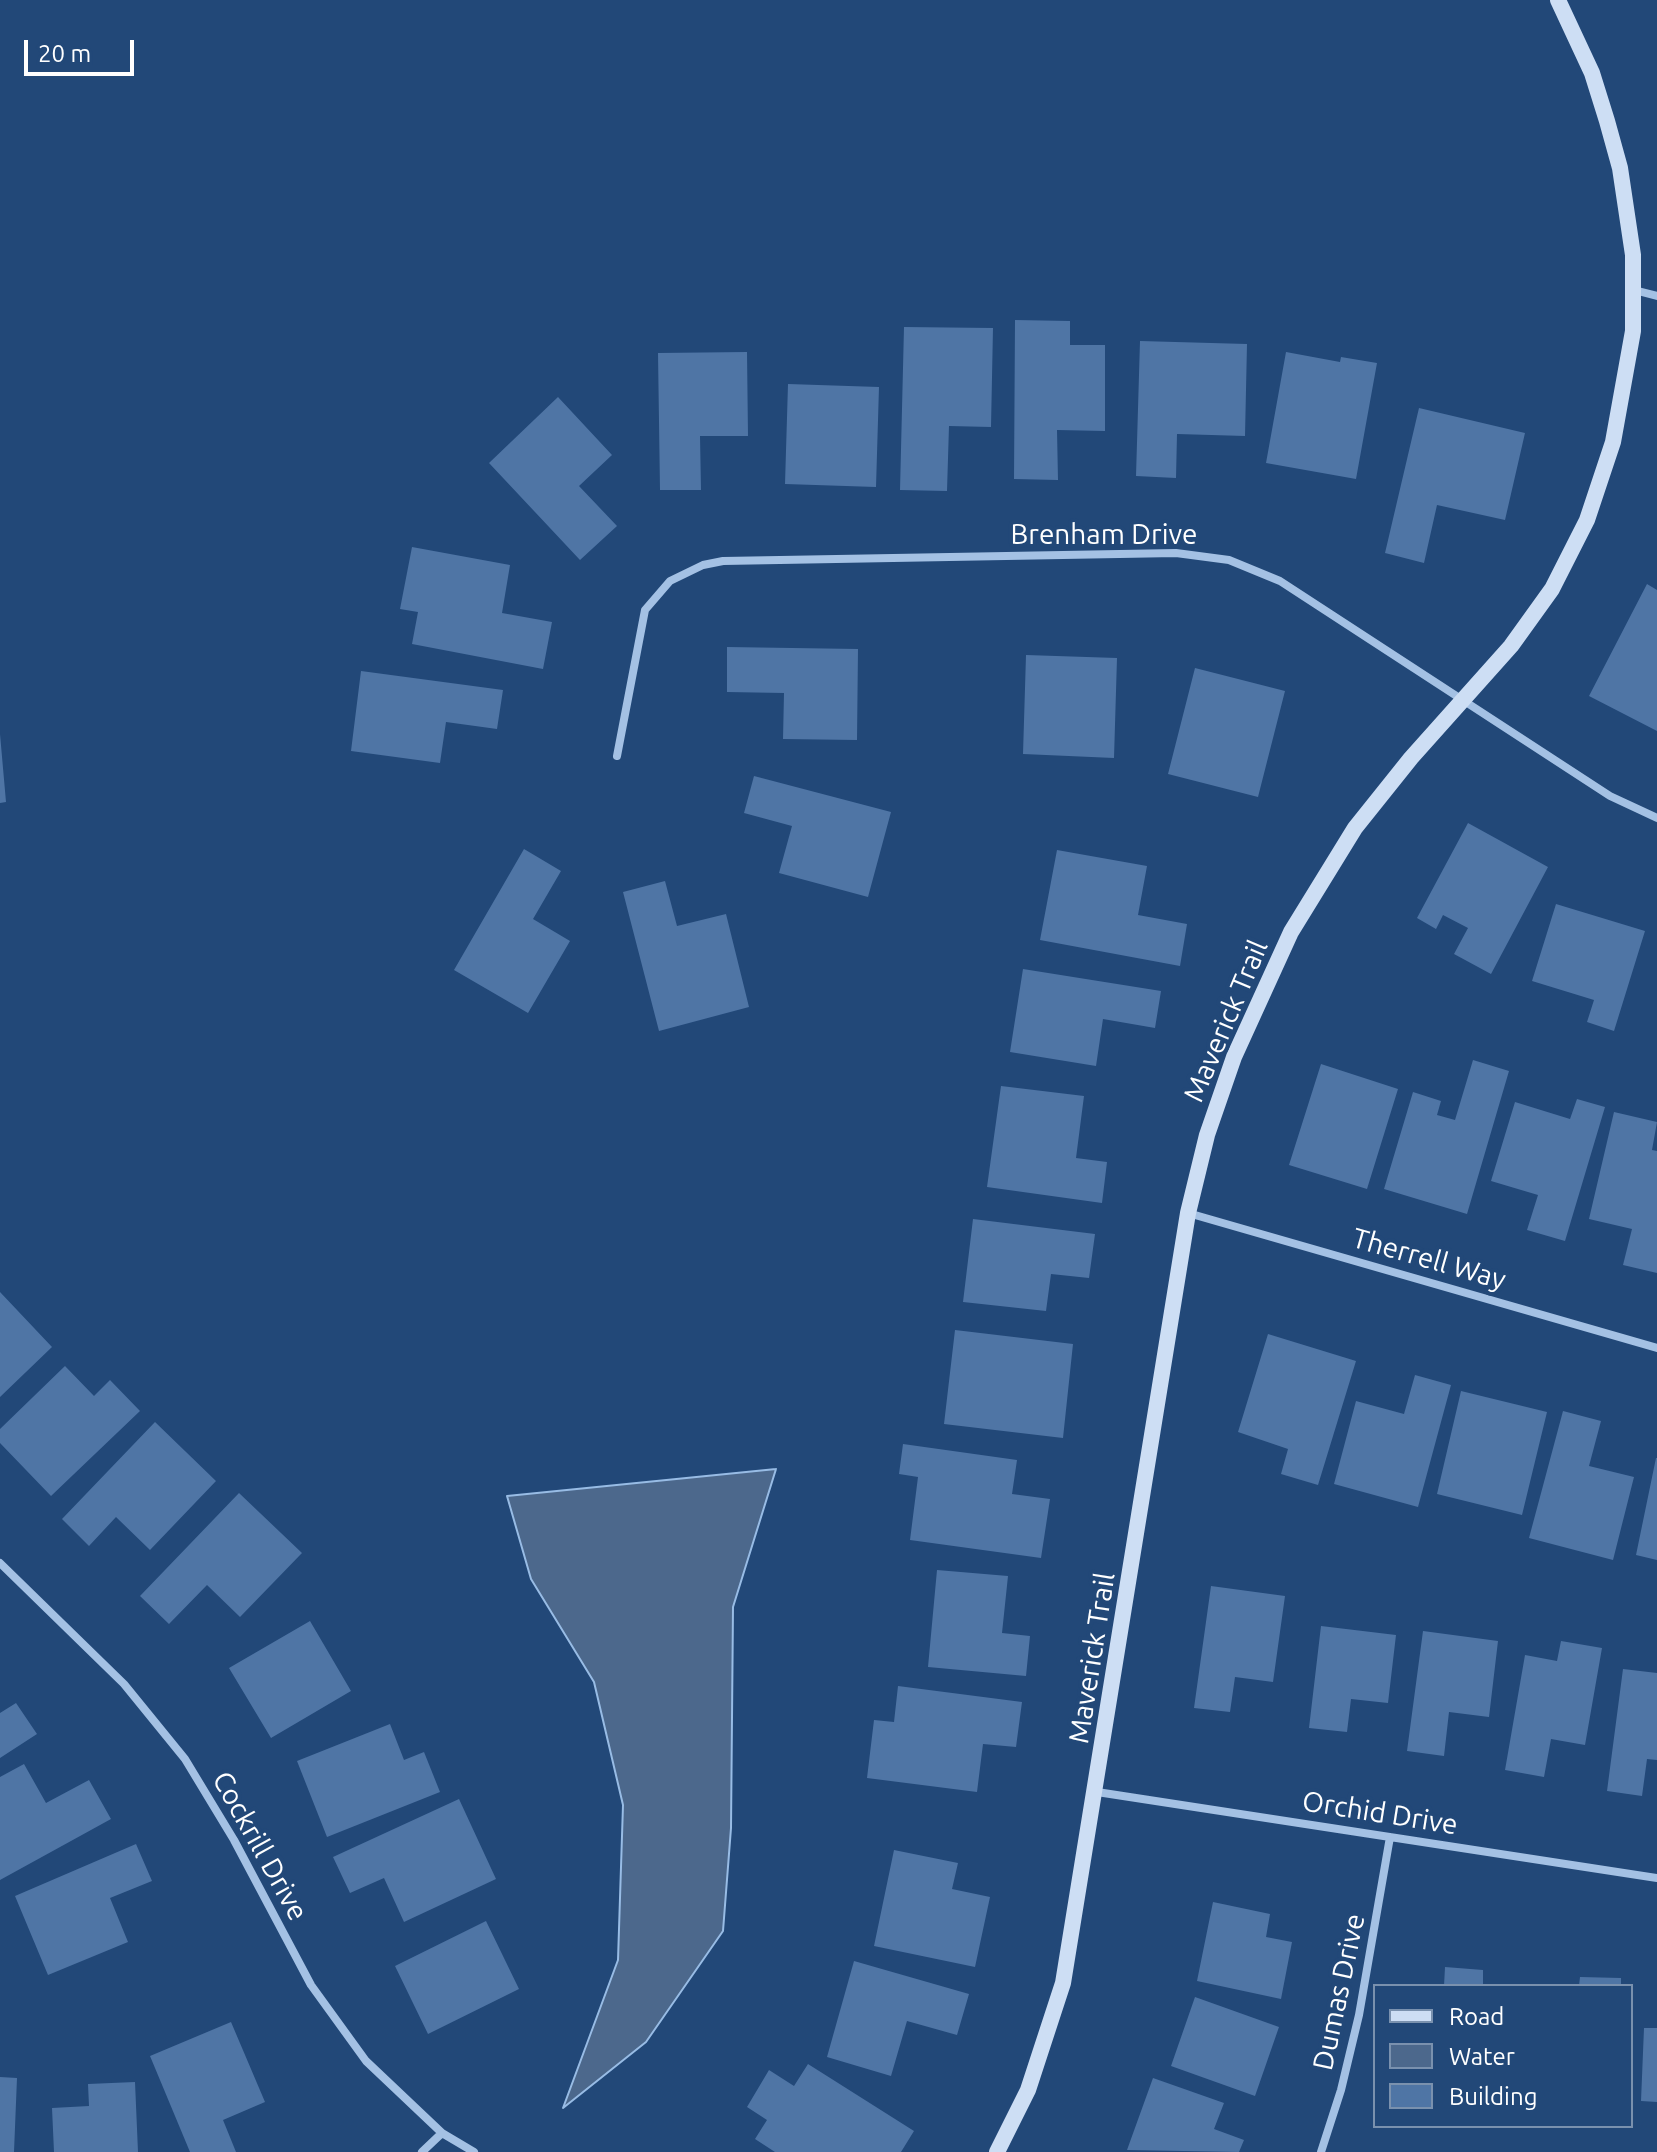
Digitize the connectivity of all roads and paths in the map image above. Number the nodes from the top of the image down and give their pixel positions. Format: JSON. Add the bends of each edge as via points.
{"nodes":[{"id":1,"x":1558,"y":0,"type":"edge"},
{"id":2,"x":1634,"y":290,"type":"junction"},
{"id":3,"x":1657,"y":296,"type":"edge"},
{"id":4,"x":1464,"y":699,"type":"junction"},
{"id":5,"x":617,"y":756,"type":"dead end"},
{"id":6,"x":1657,"y":818,"type":"edge"},
{"id":7,"x":1188,"y":1213,"type":"junction"},
{"id":8,"x":1657,"y":1348,"type":"edge"},
{"id":9,"x":0,"y":1563,"type":"edge"},
{"id":10,"x":1097,"y":1792,"type":"junction"},
{"id":11,"x":1390,"y":1837,"type":"junction"},
{"id":12,"x":1657,"y":1878,"type":"edge"},
{"id":13,"x":442,"y":2133,"type":"junction"},
{"id":14,"x":422,"y":2152,"type":"edge"},
{"id":15,"x":474,"y":2152,"type":"edge"},
{"id":16,"x":997,"y":2152,"type":"edge"},
{"id":17,"x":1321,"y":2152,"type":"edge"}],
"edges":[{"from":1,"to":2,"type":"street","name":"Maverick Trail","via":[[1592,73],[1620,168]]},
{"from":2,"to":3,"type":"street"},
{"from":2,"to":4,"type":"street","name":"Maverick Trail","via":[[1623,401],[1587,520],[1552,589]]},
{"from":4,"to":5,"type":"street","name":"Brenham Drive","via":[[1280,581],[1204,555],[723,561],[670,581],[645,610]]},
{"from":4,"to":6,"type":"street","name":"Brenham Drive","via":[[1610,796]]},
{"from":4,"to":7,"type":"street","name":"Maverick Trail","via":[[1355,828],[1291,932],[1234,1057]]},
{"from":7,"to":8,"type":"street","name":"Therrell Way"},
{"from":7,"to":10,"type":"street","name":"Maverick Trail"},
{"from":9,"to":13,"type":"street","name":"Cockrill Drive","via":[[124,1684],[185,1759],[311,1985],[366,2061]]},
{"from":10,"to":11,"type":"street","name":"Orchid Drive"},
{"from":10,"to":16,"type":"street","name":"Maverick Trail","via":[[1060,1996],[1028,2090]]},
{"from":11,"to":12,"type":"street","name":"Orchid Drive"},
{"from":11,"to":17,"type":"street","name":"Dumas Drive","via":[[1357,2028]]},
{"from":13,"to":14,"type":"street"},
{"from":13,"to":15,"type":"street","name":"Cockrill Drive"}]}
